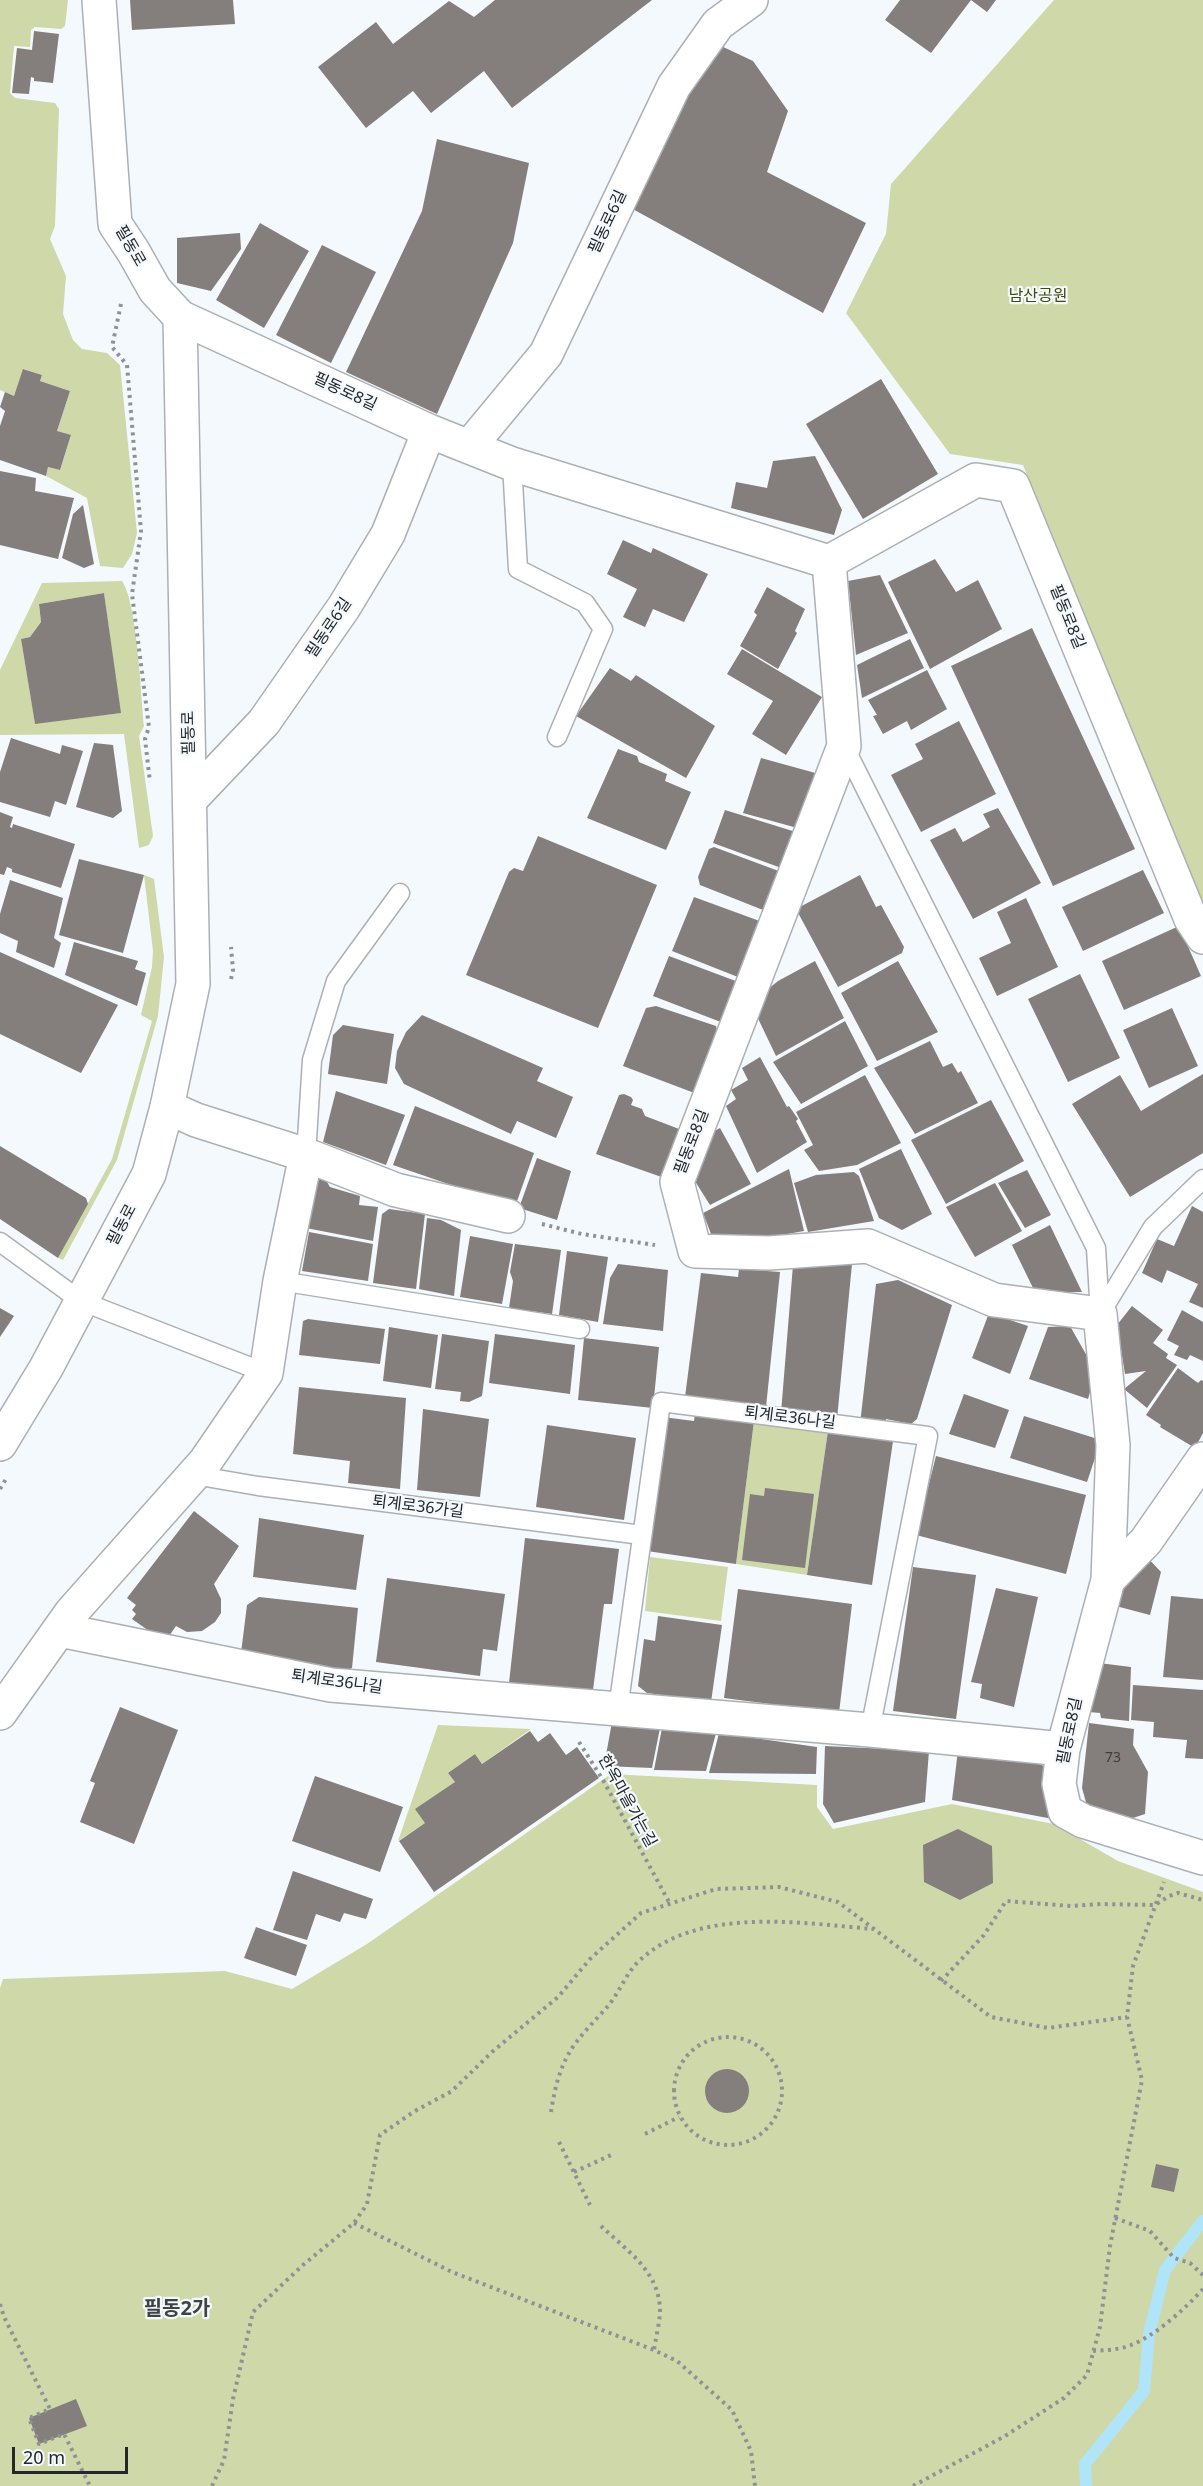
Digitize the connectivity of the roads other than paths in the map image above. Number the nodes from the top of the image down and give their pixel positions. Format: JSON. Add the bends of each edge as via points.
{"nodes":[{"id":1,"x":99,"y":0,"type":"edge"},
{"id":2,"x":751,"y":0,"type":"edge"},
{"id":3,"x":180,"y":317,"type":"junction"},
{"id":4,"x":429,"y":431,"type":"junction"},
{"id":5,"x":469,"y":447,"type":"junction"},
{"id":6,"x":512,"y":464,"type":"junction"},
{"id":7,"x":829,"y":562,"type":"junction"},
{"id":8,"x":556,"y":736,"type":"dead end"},
{"id":9,"x":844,"y":746,"type":"junction"},
{"id":10,"x":190,"y":800,"type":"junction"},
{"id":11,"x":400,"y":893,"type":"dead end"},
{"id":12,"x":1203,"y":937,"type":"edge"},
{"id":13,"x":167,"y":1107,"type":"junction"},
{"id":14,"x":306,"y":1155,"type":"junction"},
{"id":15,"x":1203,"y":1179,"type":"edge"},
{"id":16,"x":508,"y":1216,"type":"road end"},
{"id":17,"x":0,"y":1242,"type":"edge"},
{"id":18,"x":280,"y":1281,"type":"junction"},
{"id":19,"x":81,"y":1301,"type":"junction"},
{"id":20,"x":1100,"y":1314,"type":"junction"},
{"id":21,"x":580,"y":1329,"type":"dead end"},
{"id":22,"x":266,"y":1373,"type":"junction"},
{"id":23,"x":0,"y":1444,"type":"edge"},
{"id":24,"x":1203,"y":1458,"type":"edge"},
{"id":25,"x":194,"y":1475,"type":"junction"},
{"id":26,"x":642,"y":1536,"type":"junction"},
{"id":27,"x":1108,"y":1580,"type":"junction"},
{"id":28,"x":60,"y":1630,"type":"junction"},
{"id":29,"x":618,"y":1709,"type":"junction"},
{"id":30,"x":0,"y":1713,"type":"edge"},
{"id":31,"x":870,"y":1730,"type":"junction"},
{"id":32,"x":1063,"y":1749,"type":"junction"},
{"id":33,"x":1203,"y":1858,"type":"edge"}],
"edges":[{"from":1,"to":3,"type":"street","name":"필동로","via":[[115,224],[155,290]]},
{"from":2,"to":5,"type":"street","name":"필동로6길","via":[[718,24],[674,86],[546,354]]},
{"from":3,"to":4,"type":"street","name":"필동로8길"},
{"from":3,"to":10,"type":"street","name":"필동로"},
{"from":4,"to":5,"type":"street","name":"필동로8길"},
{"from":4,"to":10,"type":"street","name":"필동로6길","via":[[388,534],[344,607],[264,723]]},
{"from":5,"to":6,"type":"street","name":"필동로8길"},
{"from":6,"to":7,"type":"street","name":"필동로8길"},
{"from":6,"to":8,"type":"lane","via":[[518,569],[585,603],[603,629]]},
{"from":7,"to":9,"type":"street","name":"필동로8길"},
{"from":7,"to":12,"type":"street","name":"필동로8길","via":[[976,480],[1012,486],[1191,919]]},
{"from":9,"to":20,"type":"lane","name":"필동로8길","via":[[1096,1248]]},
{"from":9,"to":20,"type":"street","name":"필동로8길","via":[[677,1182],[695,1251],[769,1253],[868,1246],[994,1300]]},
{"from":10,"to":13,"type":"street","name":"필동로","via":[[193,984]]},
{"from":11,"to":14,"type":"lane","via":[[336,981],[312,1060]]},
{"from":13,"to":14,"type":"street"},
{"from":13,"to":19,"type":"street","name":"필동로","via":[[149,1174]]},
{"from":14,"to":16,"type":"street","via":[[396,1190]]},
{"from":14,"to":18,"type":"street"},
{"from":15,"to":20,"type":"lane","via":[[1153,1227]]},
{"from":17,"to":19,"type":"lane"},
{"from":18,"to":21,"type":"lane"},
{"from":18,"to":22,"type":"street"},
{"from":19,"to":22,"type":"lane"},
{"from":19,"to":23,"type":"street","name":"필동로"},
{"from":20,"to":27,"type":"street","name":"필동로8길","via":[[1113,1445]]},
{"from":22,"to":25,"type":"street"},
{"from":24,"to":27,"type":"street","name":"필동로8길","via":[[1146,1541]]},
{"from":25,"to":26,"type":"lane","name":"퇴계로36가길"},
{"from":25,"to":28,"type":"street"},
{"from":26,"to":29,"type":"lane","name":"퇴계로36나길"},
{"from":26,"to":31,"type":"lane","name":"퇴계로36나길","via":[[661,1402],[928,1436]]},
{"from":27,"to":32,"type":"street","name":"필동로8길"},
{"from":28,"to":29,"type":"street","name":"퇴계로36나길","via":[[331,1685]]},
{"from":28,"to":30,"type":"street"},
{"from":29,"to":31,"type":"street","name":"퇴계로36나길"},
{"from":31,"to":32,"type":"street","name":"퇴계로36나길"},
{"from":32,"to":33,"type":"street","name":"필동로8길","via":[[1059,1784],[1065,1811],[1083,1821]]}]}
